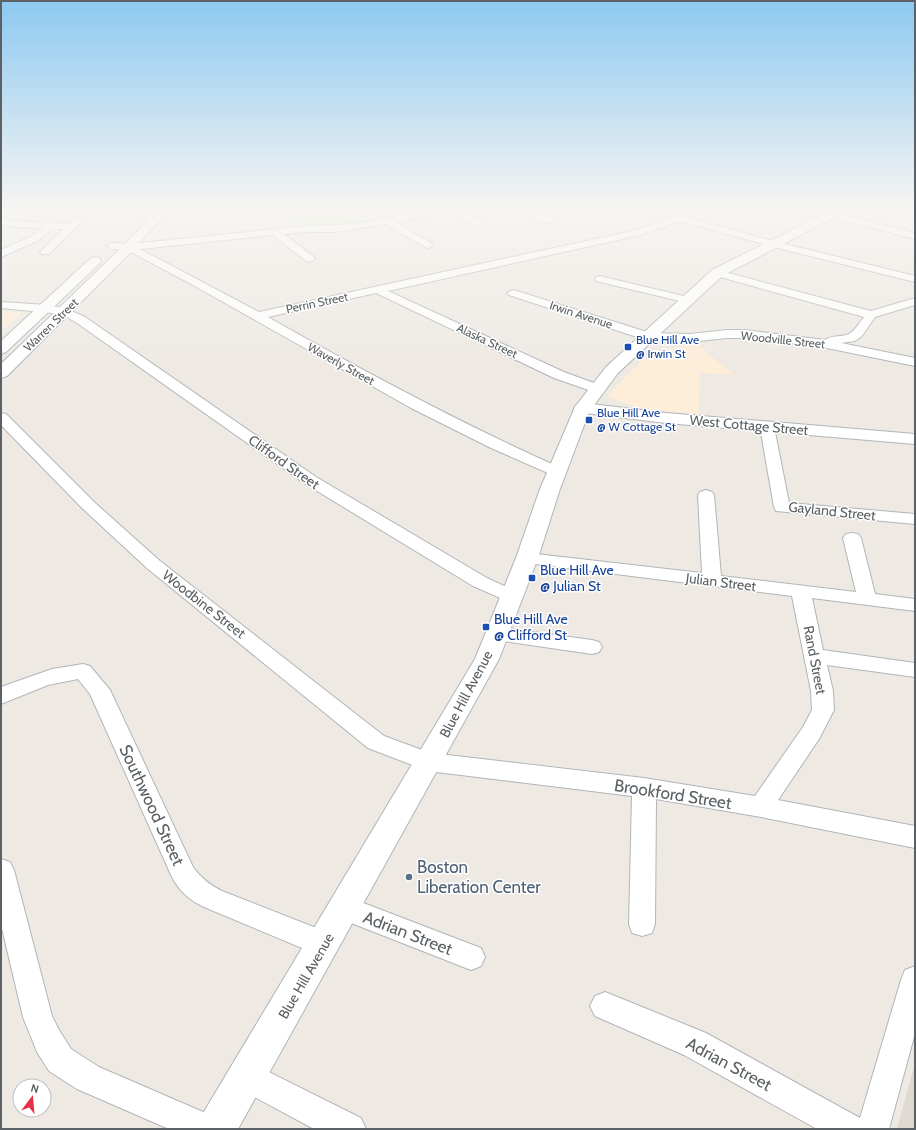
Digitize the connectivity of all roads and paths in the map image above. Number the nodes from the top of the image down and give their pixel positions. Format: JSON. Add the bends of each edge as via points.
{"nodes":[{"id":1,"x":98,"y":260,"type":"edge"},
{"id":2,"x":116,"y":260,"type":"edge"},
{"id":3,"x":155,"y":260,"type":"edge"},
{"id":4,"x":515,"y":260,"type":"edge"},
{"id":5,"x":743,"y":260,"type":"edge"},
{"id":6,"x":837,"y":260,"type":"edge"},
{"id":7,"x":717,"y":273,"type":"junction"},
{"id":8,"x":600,"y":279,"type":"dead end"},
{"id":9,"x":915,"y":279,"type":"edge"},
{"id":10,"x":378,"y":290,"type":"junction"},
{"id":11,"x":513,"y":293,"type":"dead end"},
{"id":12,"x":688,"y":300,"type":"junction"},
{"id":13,"x":915,"y":301,"type":"edge"},
{"id":14,"x":1,"y":305,"type":"edge"},
{"id":15,"x":47,"y":308,"type":"junction"},
{"id":16,"x":889,"y":308,"type":"junction"},
{"id":17,"x":65,"y":311,"type":"junction"},
{"id":18,"x":871,"y":315,"type":"junction"},
{"id":19,"x":915,"y":315,"type":"edge"},
{"id":20,"x":257,"y":316,"type":"junction"},
{"id":21,"x":649,"y":337,"type":"junction"},
{"id":22,"x":817,"y":342,"type":"junction"},
{"id":23,"x":1,"y":349,"type":"edge"},
{"id":24,"x":915,"y":362,"type":"edge"},
{"id":25,"x":1,"y":373,"type":"edge"},
{"id":26,"x":597,"y":388,"type":"junction"},
{"id":27,"x":583,"y":408,"type":"junction"},
{"id":28,"x":1,"y":417,"type":"edge"},
{"id":29,"x":767,"y":427,"type":"junction"},
{"id":30,"x":915,"y":439,"type":"edge"},
{"id":31,"x":557,"y":472,"type":"junction"},
{"id":32,"x":706,"y":495,"type":"dead end"},
{"id":33,"x":915,"y":519,"type":"edge"},
{"id":34,"x":852,"y":538,"type":"dead end"},
{"id":35,"x":527,"y":558,"type":"junction"},
{"id":36,"x":712,"y":581,"type":"junction"},
{"id":37,"x":801,"y":592,"type":"junction"},
{"id":38,"x":512,"y":597,"type":"junction"},
{"id":39,"x":867,"y":600,"type":"junction"},
{"id":40,"x":915,"y":605,"type":"edge"},
{"id":41,"x":497,"y":634,"type":"junction"},
{"id":42,"x":592,"y":646,"type":"dead end"},
{"id":43,"x":816,"y":656,"type":"junction"},
{"id":44,"x":915,"y":670,"type":"edge"},
{"id":45,"x":1,"y":696,"type":"edge"},
{"id":46,"x":428,"y":762,"type":"junction"},
{"id":47,"x":644,"y":788,"type":"junction"},
{"id":48,"x":761,"y":807,"type":"junction"},
{"id":49,"x":915,"y":837,"type":"edge"},
{"id":50,"x":1,"y":870,"type":"edge"},
{"id":51,"x":345,"y":908,"type":"junction"},
{"id":52,"x":642,"y":924,"type":"dead end"},
{"id":53,"x":324,"y":944,"type":"junction"},
{"id":54,"x":471,"y":957,"type":"dead end"},
{"id":55,"x":915,"y":980,"type":"edge"},
{"id":56,"x":605,"y":1006,"type":"dead end"},
{"id":57,"x":247,"y":1076,"type":"junction"},
{"id":58,"x":206,"y":1129,"type":"edge"},
{"id":59,"x":216,"y":1129,"type":"edge"},
{"id":60,"x":350,"y":1129,"type":"edge"},
{"id":61,"x":849,"y":1129,"type":"edge"},
{"id":62,"x":873,"y":1129,"type":"edge"}],
"edges":[{"from":1,"to":15,"type":"main road","name":"Warren Street"},
{"from":2,"to":17,"type":"main road","name":"Warren Street"},
{"from":3,"to":20,"type":"street","name":"Waverly Street"},
{"from":4,"to":10,"type":"street","name":"Perrin Street"},
{"from":5,"to":7,"type":"main road","name":"Blue Hill Avenue"},
{"from":6,"to":9,"type":"street"},
{"from":7,"to":12,"type":"main road","name":"Blue Hill Avenue"},
{"from":7,"to":18,"type":"street"},
{"from":8,"to":12,"type":"street"},
{"from":10,"to":20,"type":"street","name":"Perrin Street"},
{"from":10,"to":26,"type":"street","name":"Alaska Street","via":[[559,375]]},
{"from":11,"to":21,"type":"street","name":"Irwin Avenue"},
{"from":12,"to":21,"type":"main road","name":"Blue Hill Avenue"},
{"from":13,"to":16,"type":"street"},
{"from":14,"to":15,"type":"street"},
{"from":15,"to":17,"type":"street"},
{"from":15,"to":23,"type":"main road","name":"Warren Street"},
{"from":16,"to":18,"type":"street"},
{"from":16,"to":19,"type":"street"},
{"from":17,"to":25,"type":"main road","name":"Warren Street"},
{"from":17,"to":38,"type":"street","name":"Clifford Street","via":[[310,480],[480,582]]},
{"from":18,"to":22,"type":"street","via":[[858,333],[851,338]]},
{"from":20,"to":31,"type":"street","name":"Waverly Street","via":[[436,415]]},
{"from":21,"to":22,"type":"street","name":"Woodville Street","via":[[690,338],[745,334]]},
{"from":21,"to":26,"type":"main road","name":"Blue Hill Avenue","via":[[612,370]]},
{"from":22,"to":24,"type":"street","name":"Woodville Street"},
{"from":26,"to":27,"type":"main road","name":"Blue Hill Avenue"},
{"from":27,"to":29,"type":"main road","name":"West Cottage Street"},
{"from":27,"to":31,"type":"main road","name":"Blue Hill Avenue"},
{"from":28,"to":46,"type":"street","name":"Woodbine Street","via":[[88,505],[154,566],[376,742]]},
{"from":29,"to":30,"type":"main road","name":"West Cottage Street"},
{"from":29,"to":33,"type":"street","name":"Gayland Street","via":[[782,507]]},
{"from":31,"to":35,"type":"main road","name":"Blue Hill Avenue"},
{"from":32,"to":36,"type":"street"},
{"from":34,"to":39,"type":"street"},
{"from":35,"to":36,"type":"street","name":"Julian Street"},
{"from":35,"to":38,"type":"main road","name":"Blue Hill Avenue"},
{"from":36,"to":37,"type":"street","name":"Julian Street"},
{"from":37,"to":39,"type":"street","name":"Julian Street"},
{"from":37,"to":43,"type":"street","name":"Rand Street"},
{"from":38,"to":41,"type":"main road","name":"Blue Hill Avenue"},
{"from":39,"to":40,"type":"street","name":"Julian Street"},
{"from":41,"to":42,"type":"street"},
{"from":41,"to":46,"type":"main road","name":"Blue Hill Avenue","via":[[470,691]]},
{"from":43,"to":44,"type":"street"},
{"from":43,"to":48,"type":"street","name":"Rand Street","via":[[823,710],[811,733]]},
{"from":45,"to":53,"type":"street","name":"Southwood Street","via":[[56,676],[83,671],[98,690],[191,886],[213,899]]},
{"from":46,"to":47,"type":"street","name":"Brookford Street"},
{"from":46,"to":51,"type":"main road","name":"Blue Hill Avenue"},
{"from":47,"to":48,"type":"street","name":"Brookford Street"},
{"from":47,"to":52,"type":"street"},
{"from":48,"to":49,"type":"street","name":"Brookford Street"},
{"from":50,"to":58,"type":"street","via":[[38,1018],[60,1060],[88,1078]]},
{"from":51,"to":53,"type":"main road","name":"Blue Hill Avenue"},
{"from":51,"to":54,"type":"street","name":"Adrian Street"},
{"from":53,"to":57,"type":"main road","name":"Blue Hill Avenue"},
{"from":55,"to":62,"type":"street"},
{"from":56,"to":61,"type":"street","name":"Adrian Street","via":[[695,1044]]},
{"from":57,"to":59,"type":"main road","name":"Blue Hill Avenue"},
{"from":57,"to":60,"type":"street"}]}
